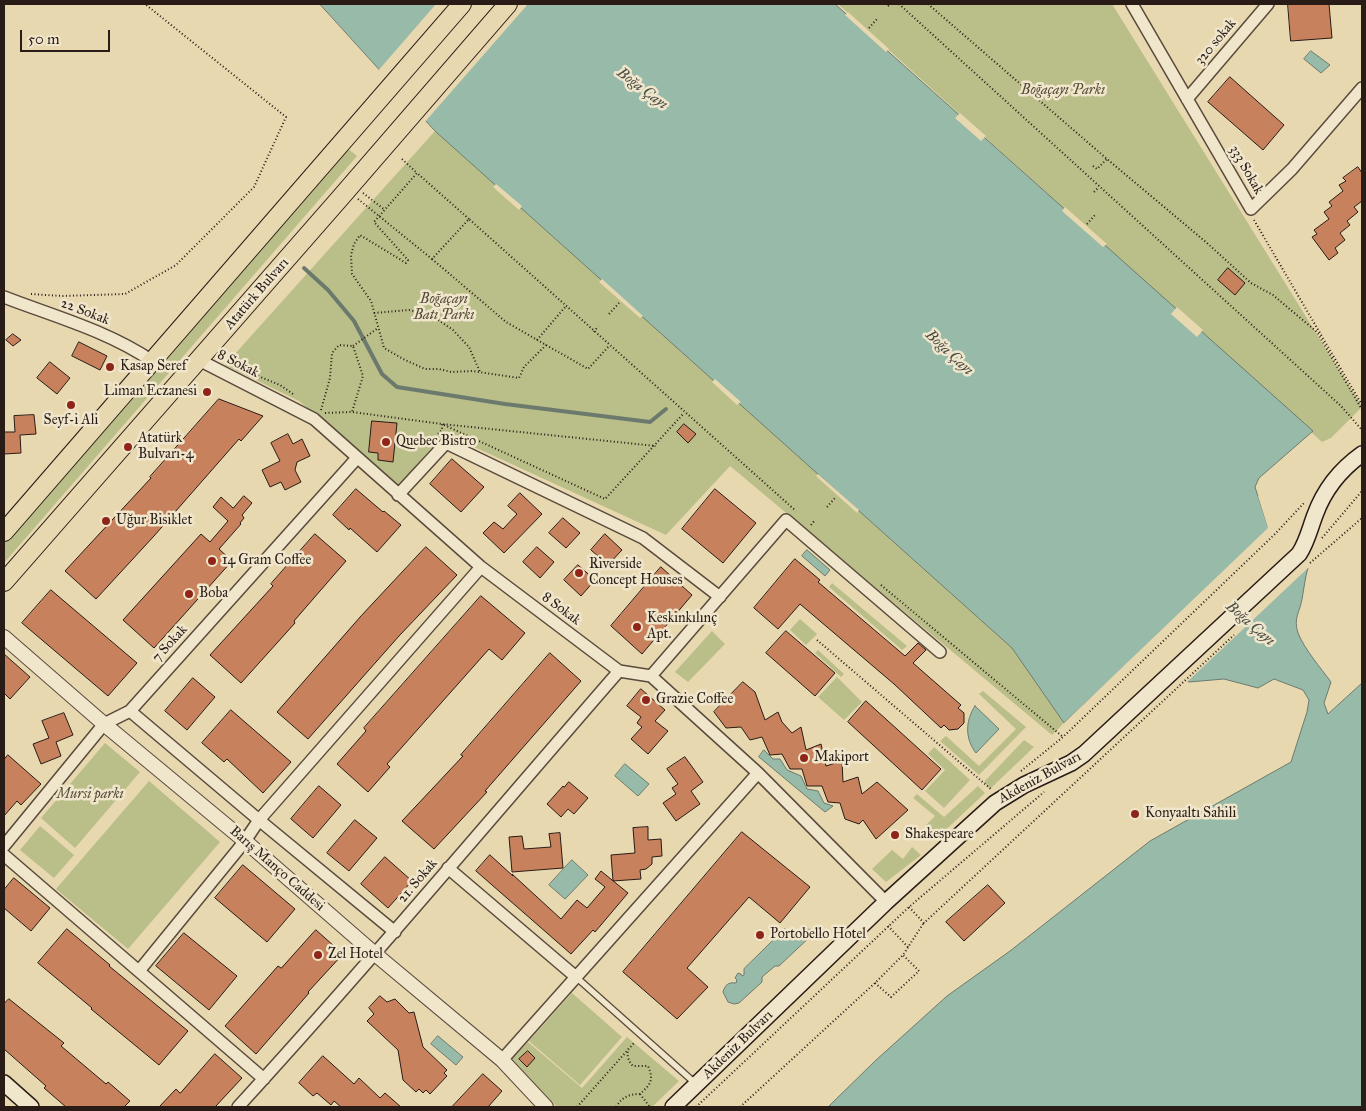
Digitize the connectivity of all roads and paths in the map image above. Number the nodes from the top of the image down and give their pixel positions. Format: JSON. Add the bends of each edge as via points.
{"nodes":[{"id":1,"x":144,"y":4,"type":"edge"},
{"id":2,"x":462,"y":4,"type":"edge"},
{"id":3,"x":508,"y":4,"type":"edge"},
{"id":4,"x":899,"y":4,"type":"edge"},
{"id":5,"x":928,"y":4,"type":"edge"},
{"id":6,"x":1132,"y":4,"type":"edge"},
{"id":7,"x":1268,"y":4,"type":"edge"},
{"id":8,"x":877,"y":19,"type":"dead end"},
{"id":9,"x":869,"y":28,"type":"dead end"},
{"id":10,"x":1362,"y":88,"type":"edge"},
{"id":11,"x":1187,"y":99,"type":"junction"},
{"id":12,"x":402,"y":159,"type":"dead end"},
{"id":13,"x":1106,"y":159,"type":"junction"},
{"id":14,"x":1093,"y":166,"type":"dead end"},
{"id":15,"x":417,"y":173,"type":"junction"},
{"id":16,"x":1099,"y":186,"type":"junction"},
{"id":17,"x":360,"y":190,"type":"dead end"},
{"id":18,"x":1094,"y":192,"type":"dead end"},
{"id":19,"x":348,"y":196,"type":"junction"},
{"id":20,"x":385,"y":210,"type":"junction"},
{"id":21,"x":1094,"y":215,"type":"dead end"},
{"id":22,"x":380,"y":217,"type":"junction"},
{"id":23,"x":468,"y":220,"type":"junction"},
{"id":24,"x":1254,"y":220,"type":"dead end"},
{"id":25,"x":1087,"y":224,"type":"dead end"},
{"id":26,"x":432,"y":259,"type":"junction"},
{"id":27,"x":23,"y":294,"type":"dead end"},
{"id":28,"x":4,"y":297,"type":"edge"},
{"id":29,"x":619,"y":303,"type":"dead end"},
{"id":30,"x":566,"y":306,"type":"junction"},
{"id":31,"x":374,"y":313,"type":"junction"},
{"id":32,"x":609,"y":314,"type":"dead end"},
{"id":33,"x":598,"y":326,"type":"dead end"},
{"id":34,"x":378,"y":328,"type":"junction"},
{"id":35,"x":594,"y":332,"type":"junction"},
{"id":36,"x":537,"y":340,"type":"junction"},
{"id":37,"x":546,"y":345,"type":"junction"},
{"id":38,"x":610,"y":345,"type":"junction"},
{"id":39,"x":353,"y":346,"type":"junction"},
{"id":40,"x":199,"y":360,"type":"junction"},
{"id":41,"x":152,"y":361,"type":"junction"},
{"id":42,"x":480,"y":372,"type":"junction"},
{"id":43,"x":1362,"y":407,"type":"edge"},
{"id":44,"x":352,"y":412,"type":"junction"},
{"id":45,"x":1362,"y":430,"type":"edge"},
{"id":46,"x":656,"y":446,"type":"dead end"},
{"id":47,"x":1362,"y":454,"type":"edge"},
{"id":48,"x":357,"y":458,"type":"junction"},
{"id":49,"x":1362,"y":491,"type":"edge"},
{"id":50,"x":398,"y":495,"type":"junction"},
{"id":51,"x":835,"y":498,"type":"dead end"},
{"id":52,"x":827,"y":507,"type":"dead end"},
{"id":53,"x":796,"y":512,"type":"dead end"},
{"id":54,"x":1362,"y":518,"type":"edge"},
{"id":55,"x":815,"y":520,"type":"dead end"},
{"id":56,"x":812,"y":526,"type":"dead end"},
{"id":57,"x":4,"y":532,"type":"edge"},
{"id":58,"x":1275,"y":534,"type":"dead end"},
{"id":59,"x":1321,"y":539,"type":"dead end"},
{"id":60,"x":1306,"y":561,"type":"junction"},
{"id":61,"x":481,"y":567,"type":"junction"},
{"id":62,"x":4,"y":582,"type":"edge"},
{"id":63,"x":879,"y":582,"type":"dead end"},
{"id":64,"x":720,"y":597,"type":"junction"},
{"id":65,"x":1234,"y":634,"type":"dead end"},
{"id":66,"x":4,"y":636,"type":"edge"},
{"id":67,"x":817,"y":640,"type":"dead end"},
{"id":68,"x":940,"y":652,"type":"dead end"},
{"id":69,"x":619,"y":671,"type":"junction"},
{"id":70,"x":651,"y":676,"type":"junction"},
{"id":71,"x":130,"y":711,"type":"junction"},
{"id":72,"x":104,"y":724,"type":"junction"},
{"id":73,"x":758,"y":773,"type":"junction"},
{"id":74,"x":1044,"y":791,"type":"dead end"},
{"id":75,"x":994,"y":792,"type":"dead end"},
{"id":76,"x":259,"y":820,"type":"junction"},
{"id":77,"x":245,"y":841,"type":"junction"},
{"id":78,"x":4,"y":846,"type":"edge"},
{"id":79,"x":4,"y":855,"type":"edge"},
{"id":80,"x":448,"y":868,"type":"junction"},
{"id":81,"x":886,"y":902,"type":"junction"},
{"id":82,"x":909,"y":906,"type":"junction"},
{"id":83,"x":924,"y":923,"type":"junction"},
{"id":84,"x":888,"y":926,"type":"junction"},
{"id":85,"x":395,"y":932,"type":"junction"},
{"id":86,"x":908,"y":947,"type":"junction"},
{"id":87,"x":375,"y":954,"type":"junction"},
{"id":88,"x":903,"y":954,"type":"junction"},
{"id":89,"x":139,"y":971,"type":"junction"},
{"id":90,"x":576,"y":977,"type":"junction"},
{"id":91,"x":875,"y":983,"type":"junction"},
{"id":92,"x":634,"y":1043,"type":"dead end"},
{"id":93,"x":628,"y":1049,"type":"junction"},
{"id":94,"x":502,"y":1060,"type":"junction"},
{"id":95,"x":264,"y":1079,"type":"junction"},
{"id":96,"x":4,"y":1084,"type":"edge"},
{"id":97,"x":697,"y":1084,"type":"junction"},
{"id":98,"x":640,"y":1094,"type":"junction"},
{"id":99,"x":31,"y":1107,"type":"edge"},
{"id":100,"x":238,"y":1107,"type":"edge"},
{"id":101,"x":546,"y":1107,"type":"edge"},
{"id":102,"x":577,"y":1107,"type":"edge"},
{"id":103,"x":616,"y":1107,"type":"edge"},
{"id":104,"x":650,"y":1107,"type":"edge"},
{"id":105,"x":673,"y":1107,"type":"edge"},
{"id":106,"x":696,"y":1107,"type":"edge"},
{"id":107,"x":740,"y":1107,"type":"edge"}],
"edges":[{"from":1,"to":27,"type":"path","via":[[286,117],[254,187],[176,265],[125,294]]},
{"from":2,"to":41,"type":"main road"},
{"from":3,"to":19,"type":"main road","name":"Atatürk Bulvarı"},
{"from":4,"to":16,"type":"path"},
{"from":5,"to":13,"type":"path"},
{"from":6,"to":11,"type":"street","name":"333 Sokak"},
{"from":7,"to":11,"type":"street","name":"320 sokak"},
{"from":8,"to":9,"type":"path"},
{"from":10,"to":11,"type":"street","name":"333 Sokak","via":[[1292,169],[1251,209]]},
{"from":12,"to":15,"type":"path"},
{"from":13,"to":14,"type":"path","via":[[1097,169]]},
{"from":13,"to":43,"type":"path","via":[[1251,283],[1273,295],[1316,332]]},
{"from":15,"to":20,"type":"path"},
{"from":15,"to":23,"type":"path"},
{"from":16,"to":18,"type":"path"},
{"from":16,"to":45,"type":"path","via":[[1340,406]]},
{"from":17,"to":20,"type":"path"},
{"from":19,"to":22,"type":"path"},
{"from":19,"to":40,"type":"main road","name":"Atatürk Bulvarı"},
{"from":20,"to":22,"type":"path"},
{"from":21,"to":25,"type":"path"},
{"from":22,"to":26,"type":"path"},
{"from":22,"to":31,"type":"path","via":[[374,222],[408,260],[406,263],[360,235],[354,244],[352,274],[371,301]]},
{"from":23,"to":26,"type":"path"},
{"from":23,"to":30,"type":"path"},
{"from":24,"to":43,"type":"path"},
{"from":26,"to":36,"type":"path","via":[[506,322]]},
{"from":28,"to":41,"type":"street","name":"22 Sokak","via":[[111,338]]},
{"from":29,"to":32,"type":"path"},
{"from":30,"to":35,"type":"path"},
{"from":30,"to":36,"type":"path"},
{"from":31,"to":34,"type":"path"},
{"from":31,"to":42,"type":"path","via":[[409,310],[431,315],[454,330],[469,347]]},
{"from":33,"to":35,"type":"path"},
{"from":34,"to":39,"type":"path"},
{"from":34,"to":42,"type":"path","via":[[384,348],[425,369]]},
{"from":35,"to":38,"type":"path"},
{"from":36,"to":37,"type":"path"},
{"from":37,"to":38,"type":"path","via":[[588,369]]},
{"from":37,"to":42,"type":"path","via":[[524,366],[519,378]]},
{"from":38,"to":53,"type":"path"},
{"from":39,"to":44,"type":"path","via":[[363,376]]},
{"from":39,"to":44,"type":"path","via":[[340,345],[332,352],[330,378],[320,413]]},
{"from":40,"to":48,"type":"street","name":"8 Sokak","via":[[314,419]]},
{"from":40,"to":62,"type":"main road","name":"Atatürk Bulvarı"},
{"from":41,"to":57,"type":"main road"},
{"from":44,"to":46,"type":"path"},
{"from":47,"to":60,"type":"main road","name":"Akdeniz Bulvarı","via":[[1349,463],[1332,484],[1316,512],[1306,544]]},
{"from":48,"to":50,"type":"street","name":"8 Sokak"},
{"from":48,"to":71,"type":"street","name":"7 Sokak"},
{"from":49,"to":59,"type":"path"},
{"from":50,"to":61,"type":"street","name":"8 Sokak"},
{"from":50,"to":64,"type":"street","via":[[446,443],[644,538]]},
{"from":51,"to":52,"type":"path"},
{"from":54,"to":60,"type":"path"},
{"from":55,"to":56,"type":"path"},
{"from":58,"to":63,"type":"path","name":"Akdeniz Bulvarı","via":[[1063,737]]},
{"from":60,"to":81,"type":"main road","name":"Akdeniz Bulvarı","via":[[1084,754],[995,803]]},
{"from":61,"to":69,"type":"street","name":"8 Sokak"},
{"from":61,"to":76,"type":"street"},
{"from":64,"to":68,"type":"street","via":[[786,520]]},
{"from":64,"to":70,"type":"street"},
{"from":65,"to":83,"type":"path"},
{"from":66,"to":72,"type":"street","name":"Barış Manço Caddesi"},
{"from":67,"to":75,"type":"path"},
{"from":69,"to":70,"type":"street","name":"8 Sokak"},
{"from":69,"to":80,"type":"street","name":"21. Sokak"},
{"from":70,"to":73,"type":"street"},
{"from":71,"to":72,"type":"street","name":"7 Sokak"},
{"from":71,"to":76,"type":"street"},
{"from":72,"to":77,"type":"street","name":"Barış Manço Caddesi"},
{"from":72,"to":78,"type":"street","name":"7 Sokak"},
{"from":73,"to":81,"type":"street"},
{"from":73,"to":90,"type":"street"},
{"from":74,"to":82,"type":"path"},
{"from":76,"to":77,"type":"street"},
{"from":76,"to":85,"type":"street"},
{"from":77,"to":87,"type":"street","name":"Barış Manço Caddesi"},
{"from":77,"to":89,"type":"street"},
{"from":79,"to":89,"type":"street"},
{"from":80,"to":85,"type":"street","name":"21. Sokak"},
{"from":80,"to":90,"type":"street"},
{"from":81,"to":97,"type":"main road","name":"Akdeniz Bulvarı"},
{"from":82,"to":83,"type":"path"},
{"from":82,"to":84,"type":"path"},
{"from":83,"to":86,"type":"path"},
{"from":84,"to":86,"type":"path"},
{"from":84,"to":106,"type":"path"},
{"from":85,"to":87,"type":"street","name":"21. Sokak"},
{"from":86,"to":88,"type":"path"},
{"from":87,"to":94,"type":"street","name":"Barış Manço Caddesi"},
{"from":87,"to":95,"type":"street","name":"21. Sokak"},
{"from":88,"to":91,"type":"path"},
{"from":88,"to":91,"type":"path","via":[[919,971],[891,997]]},
{"from":89,"to":95,"type":"street"},
{"from":90,"to":94,"type":"street"},
{"from":90,"to":97,"type":"lane"},
{"from":91,"to":107,"type":"path"},
{"from":92,"to":93,"type":"path"},
{"from":93,"to":98,"type":"path","via":[[627,1056],[633,1066],[648,1066],[650,1070],[650,1084]]},
{"from":93,"to":102,"type":"path"},
{"from":94,"to":101,"type":"street","name":"Barış Manço Caddesi"},
{"from":95,"to":100,"type":"street","name":"21. Sokak"},
{"from":96,"to":99,"type":"main road"},
{"from":97,"to":105,"type":"main road","name":"Akdeniz Bulvarı"},
{"from":98,"to":103,"type":"path","via":[[628,1095]]},
{"from":98,"to":104,"type":"path"}]}
